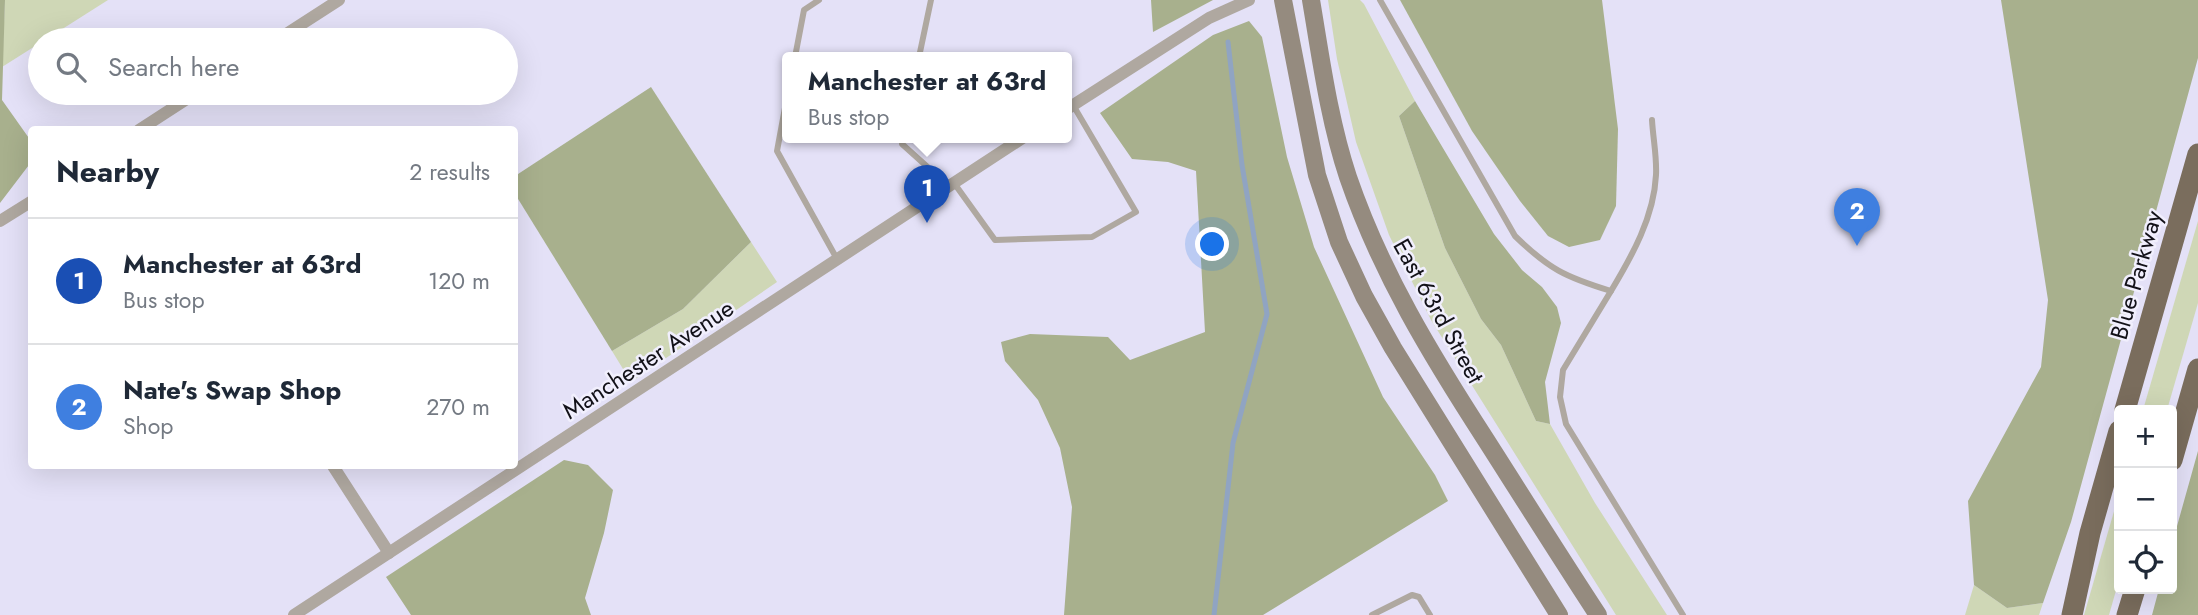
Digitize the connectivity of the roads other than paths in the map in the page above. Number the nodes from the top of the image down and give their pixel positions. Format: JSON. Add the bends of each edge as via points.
{"nodes":[{"id":1,"x":339,"y":0,"type":"edge"},
{"id":2,"x":818,"y":0,"type":"edge"},
{"id":3,"x":931,"y":0,"type":"edge"},
{"id":4,"x":1249,"y":0,"type":"edge"},
{"id":5,"x":1283,"y":0,"type":"edge"},
{"id":6,"x":1311,"y":0,"type":"edge"},
{"id":7,"x":1380,"y":0,"type":"edge"},
{"id":8,"x":296,"y":28,"type":"edge"},
{"id":9,"x":796,"y":52,"type":"edge"},
{"id":10,"x":920,"y":52,"type":"edge"},
{"id":11,"x":178,"y":105,"type":"edge"},
{"id":12,"x":1072,"y":106,"type":"edge"},
{"id":13,"x":1072,"y":110,"type":"edge"},
{"id":14,"x":1652,"y":120,"type":"dead end"},
{"id":15,"x":782,"y":124,"type":"edge"},
{"id":16,"x":145,"y":126,"type":"edge"},
{"id":17,"x":902,"y":143,"type":"edge"},
{"id":18,"x":1015,"y":143,"type":"edge"},
{"id":19,"x":2198,"y":154,"type":"edge"},
{"id":20,"x":948,"y":187,"type":"junction"},
{"id":21,"x":28,"y":204,"type":"edge"},
{"id":22,"x":0,"y":221,"type":"edge"},
{"id":23,"x":837,"y":259,"type":"junction"},
{"id":24,"x":1611,"y":291,"type":"junction"},
{"id":25,"x":2198,"y":369,"type":"edge"},
{"id":26,"x":2126,"y":405,"type":"edge"},
{"id":27,"x":2177,"y":442,"type":"edge"},
{"id":28,"x":2114,"y":449,"type":"edge"},
{"id":29,"x":335,"y":469,"type":"edge"},
{"id":30,"x":518,"y":469,"type":"edge"},
{"id":31,"x":518,"y":469,"type":"edge"},
{"id":32,"x":2091,"y":533,"type":"junction"},
{"id":33,"x":390,"y":553,"type":"junction"},
{"id":34,"x":2133,"y":594,"type":"edge"},
{"id":35,"x":294,"y":615,"type":"edge"},
{"id":36,"x":1372,"y":615,"type":"edge"},
{"id":37,"x":1430,"y":615,"type":"edge"},
{"id":38,"x":1559,"y":615,"type":"edge"},
{"id":39,"x":1598,"y":615,"type":"edge"},
{"id":40,"x":1683,"y":615,"type":"edge"},
{"id":41,"x":2057,"y":615,"type":"edge"},
{"id":42,"x":2072,"y":615,"type":"edge"},
{"id":43,"x":2127,"y":615,"type":"edge"}],
"edges":[{"from":1,"to":8,"type":"street"},
{"from":2,"to":9,"type":"lane","via":[[804,10]]},
{"from":3,"to":10,"type":"lane"},
{"from":4,"to":12,"type":"street","via":[[1209,18]]},
{"from":5,"to":38,"type":"main road","via":[[1317,175],[1339,242],[1392,348]]},
{"from":6,"to":39,"type":"main road","name":"East 63rd Street","via":[[1329,107],[1348,175],[1387,272],[1430,353]]},
{"from":7,"to":24,"type":"lane","via":[[1515,236],[1540,261],[1572,279]]},
{"from":11,"to":16,"type":"street"},
{"from":13,"to":20,"type":"lane","via":[[1136,212],[1092,237],[995,240]]},
{"from":14,"to":24,"type":"lane","via":[[1656,176],[1650,208],[1636,249]]},
{"from":15,"to":23,"type":"lane","via":[[777,151]]},
{"from":17,"to":20,"type":"lane"},
{"from":18,"to":20,"type":"street","name":"Manchester Avenue"},
{"from":19,"to":26,"type":"highway","name":"Blue Parkway"},
{"from":20,"to":23,"type":"street","name":"Manchester Avenue"},
{"from":21,"to":22,"type":"street"},
{"from":23,"to":30,"type":"street","name":"Manchester Avenue"},
{"from":24,"to":40,"type":"lane","via":[[1563,370],[1560,397],[1566,424]]},
{"from":25,"to":27,"type":"highway"},
{"from":28,"to":32,"type":"highway"},
{"from":29,"to":33,"type":"street"},
{"from":31,"to":33,"type":"street","name":"Manchester Avenue"},
{"from":32,"to":41,"type":"highway"},
{"from":32,"to":42,"type":"highway"},
{"from":33,"to":35,"type":"street","name":"Manchester Avenue"},
{"from":34,"to":43,"type":"highway"},
{"from":36,"to":37,"type":"lane","via":[[1412,595],[1419,597]]}]}
